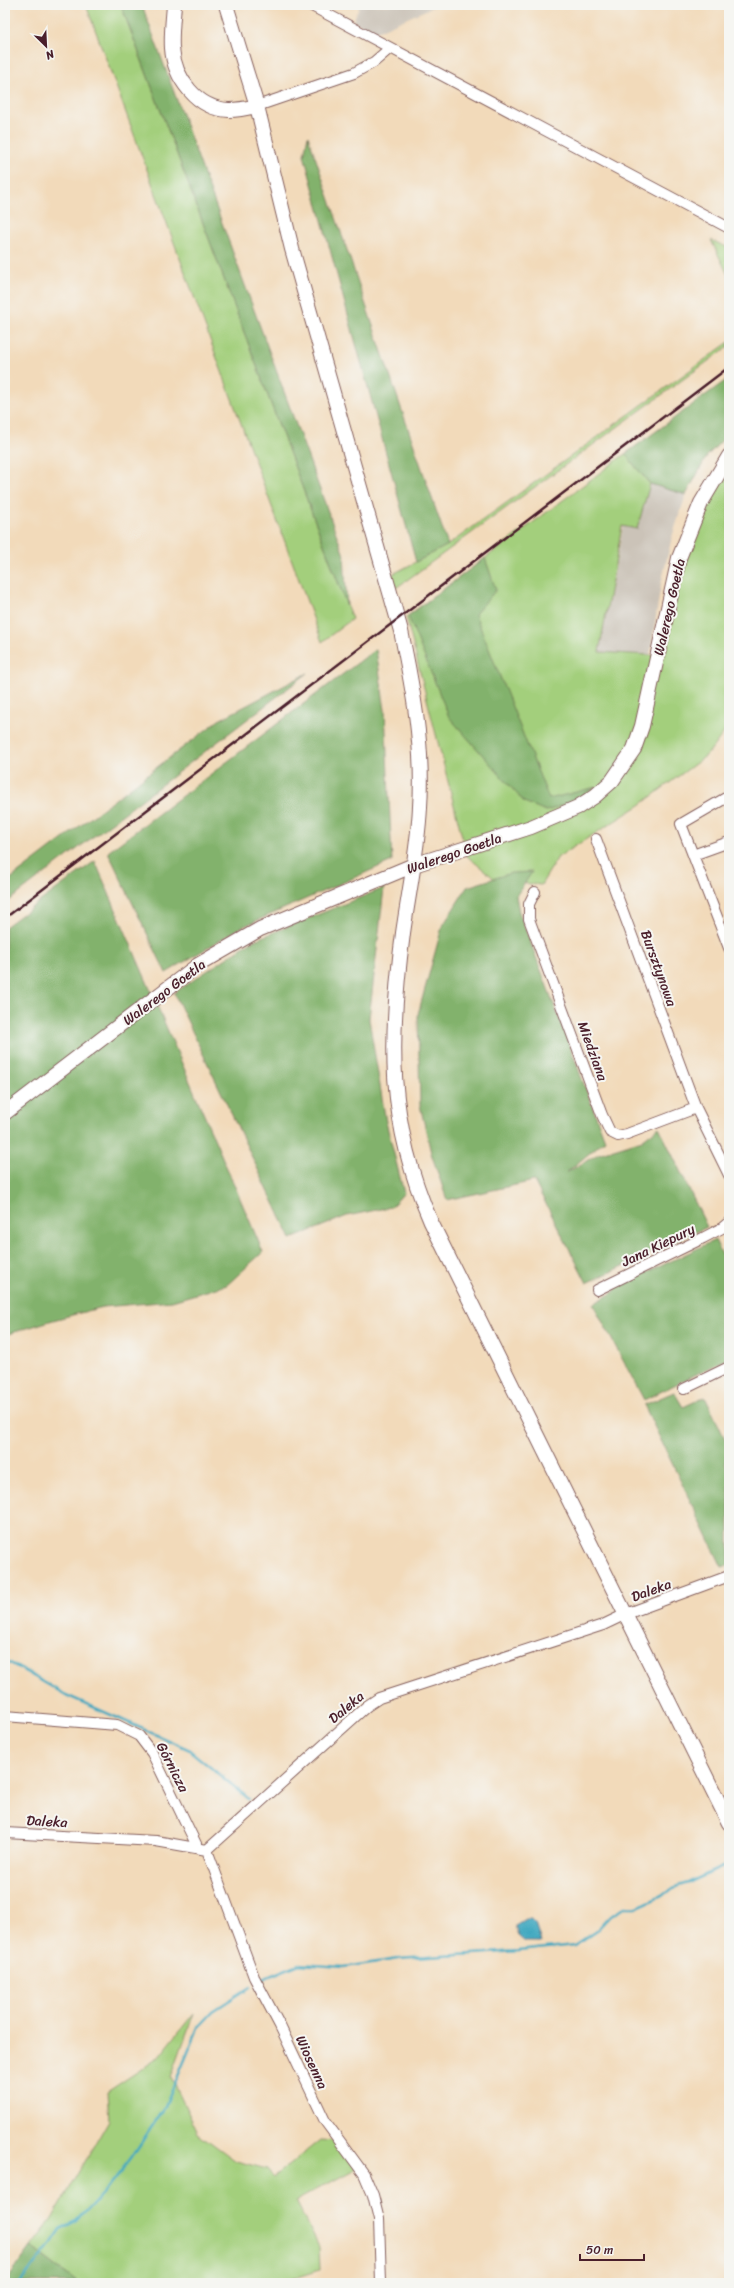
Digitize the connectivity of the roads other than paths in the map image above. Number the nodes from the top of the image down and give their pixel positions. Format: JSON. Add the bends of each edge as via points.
{"nodes":[{"id":1,"x":174,"y":5,"type":"edge"},
{"id":2,"x":218,"y":5,"type":"edge"},
{"id":3,"x":226,"y":5,"type":"edge"},
{"id":4,"x":310,"y":5,"type":"edge"},
{"id":5,"x":389,"y":49,"type":"junction"},
{"id":6,"x":252,"y":107,"type":"junction"},
{"id":7,"x":729,"y":228,"type":"edge"},
{"id":8,"x":729,"y":456,"type":"edge"},
{"id":9,"x":729,"y":796,"type":"edge"},
{"id":10,"x":596,"y":839,"type":"dead end"},
{"id":11,"x":729,"y":842,"type":"edge"},
{"id":12,"x":693,"y":855,"type":"junction"},
{"id":13,"x":414,"y":865,"type":"junction"},
{"id":14,"x":535,"y":892,"type":"dead end"},
{"id":15,"x":729,"y":948,"type":"edge"},
{"id":16,"x":696,"y":1108,"type":"junction"},
{"id":17,"x":5,"y":1113,"type":"edge"},
{"id":18,"x":728,"y":1170,"type":"edge"},
{"id":19,"x":729,"y":1222,"type":"edge"},
{"id":20,"x":597,"y":1290,"type":"dead end"},
{"id":21,"x":729,"y":1367,"type":"edge"},
{"id":22,"x":684,"y":1389,"type":"dead end"},
{"id":23,"x":729,"y":1576,"type":"edge"},
{"id":24,"x":626,"y":1614,"type":"junction"},
{"id":25,"x":5,"y":1716,"type":"edge"},
{"id":26,"x":729,"y":1823,"type":"edge"},
{"id":27,"x":5,"y":1834,"type":"edge"},
{"id":28,"x":203,"y":1849,"type":"junction"},
{"id":29,"x":381,"y":2283,"type":"edge"}],
"edges":[{"from":1,"to":6,"type":"main road","via":[[173,56],[179,76],[186,86],[199,99],[214,107],[230,110]]},
{"from":2,"to":6,"type":"main road"},
{"from":3,"to":6,"type":"main road"},
{"from":4,"to":5,"type":"street","via":[[352,26]]},
{"from":5,"to":6,"type":"street","via":[[374,62],[354,72],[273,102]]},
{"from":5,"to":7,"type":"street"},
{"from":6,"to":13,"type":"main road","via":[[401,631],[420,746],[420,807]]},
{"from":8,"to":13,"type":"main road","name":"Walerego Goetla","via":[[701,503],[679,558],[642,726],[634,750],[619,772],[595,796],[559,817]]},
{"from":9,"to":12,"type":"street","via":[[681,824]]},
{"from":10,"to":16,"type":"street","name":"Bursztynowa"},
{"from":11,"to":12,"type":"street"},
{"from":12,"to":15,"type":"street"},
{"from":13,"to":17,"type":"main road","name":"Walerego Goetla","via":[[260,929],[198,965]]},
{"from":13,"to":24,"type":"main road","via":[[403,932],[393,1032],[397,1108],[405,1148],[431,1222]]},
{"from":14,"to":16,"type":"street","name":"Miedziana","via":[[529,904],[529,919],[610,1132],[618,1136],[633,1133]]},
{"from":16,"to":18,"type":"street"},
{"from":19,"to":20,"type":"street","name":"Jana Kiepury","via":[[703,1238]]},
{"from":21,"to":22,"type":"street"},
{"from":23,"to":24,"type":"street","name":"Daleka"},
{"from":24,"to":26,"type":"main road"},
{"from":24,"to":28,"type":"street","name":"Daleka","via":[[603,1625],[379,1698]]},
{"from":25,"to":28,"type":"street","name":"Górnicza","via":[[117,1725],[139,1736],[152,1753]]},
{"from":27,"to":28,"type":"street","name":"Daleka","via":[[156,1840]]},
{"from":28,"to":29,"type":"street","name":"Wiosenna","via":[[254,1977],[325,2121],[364,2174],[373,2195],[379,2219]]}]}
